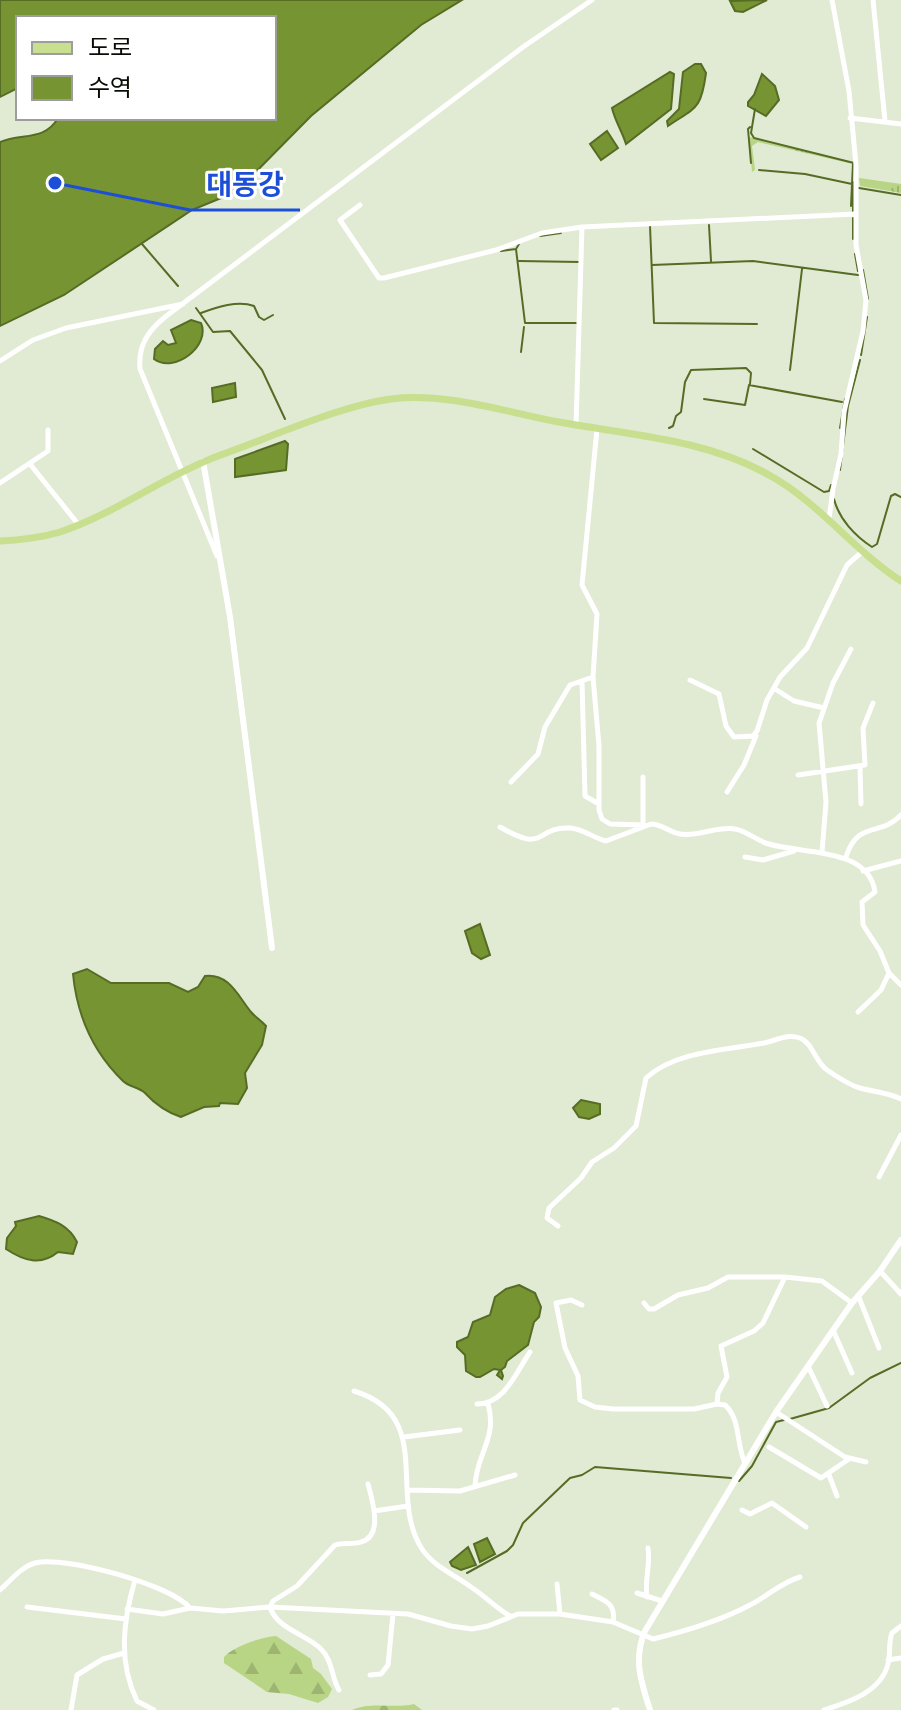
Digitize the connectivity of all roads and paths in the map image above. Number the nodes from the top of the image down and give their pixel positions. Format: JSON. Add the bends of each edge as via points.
{"nodes":[{"id":1,"x":592,"y":0,"type":"edge"},
{"id":2,"x":832,"y":0,"type":"edge"},
{"id":3,"x":873,"y":0,"type":"edge"},
{"id":4,"x":850,"y":118,"type":"junction"},
{"id":5,"x":885,"y":121,"type":"junction"},
{"id":6,"x":901,"y":124,"type":"edge"},
{"id":7,"x":360,"y":205,"type":"dead end"},
{"id":8,"x":856,"y":214,"type":"junction"},
{"id":9,"x":582,"y":227,"type":"junction"},
{"id":10,"x":184,"y":304,"type":"junction"},
{"id":11,"x":0,"y":361,"type":"edge"},
{"id":12,"x":576,"y":425,"type":"junction"},
{"id":13,"x":597,"y":429,"type":"junction"},
{"id":14,"x":48,"y":430,"type":"dead end"},
{"id":15,"x":203,"y":461,"type":"junction"},
{"id":16,"x":30,"y":464,"type":"junction"},
{"id":17,"x":0,"y":483,"type":"edge"},
{"id":18,"x":829,"y":519,"type":"junction"},
{"id":19,"x":78,"y":524,"type":"junction"},
{"id":20,"x":0,"y":541,"type":"edge"},
{"id":21,"x":863,"y":551,"type":"junction"},
{"id":22,"x":219,"y":561,"type":"junction"},
{"id":23,"x":901,"y":581,"type":"edge"},
{"id":24,"x":851,"y":649,"type":"dead end"},
{"id":25,"x":593,"y":677,"type":"junction"},
{"id":26,"x":690,"y":680,"type":"dead end"},
{"id":27,"x":582,"y":681,"type":"junction"},
{"id":28,"x":775,"y":689,"type":"junction"},
{"id":29,"x":873,"y":703,"type":"dead end"},
{"id":30,"x":824,"y":708,"type":"junction"},
{"id":31,"x":757,"y":731,"type":"junction"},
{"id":32,"x":860,"y":767,"type":"junction"},
{"id":33,"x":824,"y":771,"type":"junction"},
{"id":34,"x":798,"y":775,"type":"dead end"},
{"id":35,"x":643,"y":777,"type":"dead end"},
{"id":36,"x":511,"y":782,"type":"dead end"},
{"id":37,"x":727,"y":792,"type":"dead end"},
{"id":38,"x":599,"y":804,"type":"junction"},
{"id":39,"x":861,"y":804,"type":"dead end"},
{"id":40,"x":901,"y":815,"type":"edge"},
{"id":41,"x":643,"y":825,"type":"junction"},
{"id":42,"x":500,"y":827,"type":"dead end"},
{"id":43,"x":795,"y":851,"type":"junction"},
{"id":44,"x":822,"y":852,"type":"junction"},
{"id":45,"x":745,"y":857,"type":"dead end"},
{"id":46,"x":846,"y":857,"type":"junction"},
{"id":47,"x":901,"y":861,"type":"edge"},
{"id":48,"x":863,"y":871,"type":"junction"},
{"id":49,"x":272,"y":948,"type":"dead end"},
{"id":50,"x":889,"y":973,"type":"junction"},
{"id":51,"x":901,"y":985,"type":"edge"},
{"id":52,"x":858,"y":1012,"type":"dead end"},
{"id":53,"x":901,"y":1099,"type":"edge"},
{"id":54,"x":901,"y":1135,"type":"edge"},
{"id":55,"x":879,"y":1177,"type":"dead end"},
{"id":56,"x":558,"y":1226,"type":"dead end"},
{"id":57,"x":895,"y":1235,"type":"dead end"},
{"id":58,"x":901,"y":1240,"type":"edge"},
{"id":59,"x":880,"y":1271,"type":"junction"},
{"id":60,"x":785,"y":1277,"type":"junction"},
{"id":61,"x":901,"y":1294,"type":"edge"},
{"id":62,"x":858,"y":1295,"type":"junction"},
{"id":63,"x":644,"y":1303,"type":"dead end"},
{"id":64,"x":852,"y":1303,"type":"junction"},
{"id":65,"x":582,"y":1305,"type":"dead end"},
{"id":66,"x":833,"y":1330,"type":"junction"},
{"id":67,"x":879,"y":1348,"type":"dead end"},
{"id":68,"x":530,"y":1352,"type":"dead end"},
{"id":69,"x":807,"y":1365,"type":"junction"},
{"id":70,"x":852,"y":1373,"type":"dead end"},
{"id":71,"x":354,"y":1391,"type":"dead end"},
{"id":72,"x":477,"y":1404,"type":"dead end"},
{"id":73,"x":488,"y":1404,"type":"junction"},
{"id":74,"x":717,"y":1404,"type":"junction"},
{"id":75,"x":827,"y":1406,"type":"dead end"},
{"id":76,"x":776,"y":1412,"type":"junction"},
{"id":77,"x":460,"y":1430,"type":"dead end"},
{"id":78,"x":404,"y":1437,"type":"junction"},
{"id":79,"x":769,"y":1447,"type":"dead end"},
{"id":80,"x":850,"y":1458,"type":"junction"},
{"id":81,"x":866,"y":1462,"type":"dead end"},
{"id":82,"x":745,"y":1464,"type":"junction"},
{"id":83,"x":515,"y":1475,"type":"dead end"},
{"id":84,"x":829,"y":1475,"type":"junction"},
{"id":85,"x":368,"y":1484,"type":"dead end"},
{"id":86,"x":475,"y":1486,"type":"junction"},
{"id":87,"x":408,"y":1490,"type":"junction"},
{"id":88,"x":837,"y":1496,"type":"dead end"},
{"id":89,"x":408,"y":1506,"type":"junction"},
{"id":90,"x":742,"y":1510,"type":"dead end"},
{"id":91,"x":374,"y":1511,"type":"junction"},
{"id":92,"x":806,"y":1527,"type":"dead end"},
{"id":93,"x":648,"y":1548,"type":"dead end"},
{"id":94,"x":800,"y":1577,"type":"dead end"},
{"id":95,"x":135,"y":1580,"type":"junction"},
{"id":96,"x":557,"y":1584,"type":"dead end"},
{"id":97,"x":0,"y":1590,"type":"edge"},
{"id":98,"x":637,"y":1593,"type":"dead end"},
{"id":99,"x":592,"y":1594,"type":"dead end"},
{"id":100,"x":647,"y":1597,"type":"junction"},
{"id":101,"x":662,"y":1601,"type":"junction"},
{"id":102,"x":27,"y":1607,"type":"dead end"},
{"id":103,"x":270,"y":1607,"type":"junction"},
{"id":104,"x":190,"y":1608,"type":"junction"},
{"id":105,"x":127,"y":1609,"type":"junction"},
{"id":106,"x":393,"y":1614,"type":"junction"},
{"id":107,"x":560,"y":1614,"type":"junction"},
{"id":108,"x":511,"y":1616,"type":"junction"},
{"id":109,"x":126,"y":1619,"type":"junction"},
{"id":110,"x":613,"y":1622,"type":"junction"},
{"id":111,"x":901,"y":1626,"type":"edge"},
{"id":112,"x":643,"y":1636,"type":"junction"},
{"id":113,"x":124,"y":1653,"type":"junction"},
{"id":114,"x":901,"y":1658,"type":"edge"},
{"id":115,"x":888,"y":1660,"type":"junction"},
{"id":116,"x":370,"y":1675,"type":"dead end"},
{"id":117,"x":339,"y":1690,"type":"dead end"},
{"id":118,"x":71,"y":1710,"type":"edge"},
{"id":119,"x":154,"y":1710,"type":"edge"},
{"id":120,"x":650,"y":1710,"type":"edge"},
{"id":121,"x":824,"y":1710,"type":"edge"}],
"edges":[{"from":1,"to":10,"type":"street"},
{"from":2,"to":4,"type":"street"},
{"from":3,"to":5,"type":"street"},
{"from":4,"to":5,"type":"street"},
{"from":4,"to":8,"type":"street"},
{"from":5,"to":6,"type":"street"},
{"from":7,"to":9,"type":"street","via":[[340,220],[379,278]]},
{"from":8,"to":9,"type":"street"},
{"from":8,"to":18,"type":"street","via":[[866,309]]},
{"from":9,"to":12,"type":"street"},
{"from":10,"to":11,"type":"street","via":[[66,328],[33,340]]},
{"from":10,"to":22,"type":"street","via":[[156,324],[139,358]]},
{"from":12,"to":13,"type":"main road"},
{"from":12,"to":15,"type":"main road","via":[[449,401],[392,399]]},
{"from":13,"to":18,"type":"main road","via":[[727,456],[794,490]]},
{"from":13,"to":25,"type":"street","via":[[582,585],[597,614]]},
{"from":14,"to":16,"type":"street","via":[[48,451]]},
{"from":15,"to":19,"type":"main road"},
{"from":15,"to":22,"type":"street"},
{"from":16,"to":17,"type":"street"},
{"from":16,"to":19,"type":"street"},
{"from":18,"to":21,"type":"main road"},
{"from":19,"to":20,"type":"main road","via":[[42,536]]},
{"from":21,"to":23,"type":"main road"},
{"from":21,"to":28,"type":"street","via":[[847,565],[807,648],[786,668]]},
{"from":22,"to":49,"type":"street"},
{"from":24,"to":30,"type":"street"},
{"from":25,"to":27,"type":"street"},
{"from":25,"to":38,"type":"street"},
{"from":26,"to":31,"type":"street","via":[[719,694],[734,737]]},
{"from":27,"to":36,"type":"street","via":[[570,685],[545,727],[538,754]]},
{"from":27,"to":38,"type":"street","via":[[585,796]]},
{"from":28,"to":30,"type":"street","via":[[794,701]]},
{"from":28,"to":31,"type":"street"},
{"from":29,"to":32,"type":"street","via":[[863,728],[867,762]]},
{"from":30,"to":33,"type":"street","via":[[818,731]]},
{"from":31,"to":37,"type":"street"},
{"from":32,"to":33,"type":"street"},
{"from":32,"to":39,"type":"street"},
{"from":33,"to":34,"type":"street"},
{"from":33,"to":44,"type":"street"},
{"from":35,"to":41,"type":"street"},
{"from":38,"to":41,"type":"street","via":[[600,816],[610,824]]},
{"from":40,"to":46,"type":"street","via":[[859,833]]},
{"from":41,"to":42,"type":"street","via":[[606,841],[569,828],[526,841]]},
{"from":41,"to":43,"type":"street","via":[[656,824],[683,835],[732,828]]},
{"from":43,"to":44,"type":"street"},
{"from":43,"to":45,"type":"street","via":[[763,860]]},
{"from":44,"to":46,"type":"street"},
{"from":46,"to":48,"type":"street"},
{"from":47,"to":48,"type":"street"},
{"from":48,"to":50,"type":"street","via":[[875,892],[862,902],[861,919]]},
{"from":50,"to":51,"type":"street"},
{"from":50,"to":52,"type":"street","via":[[881,990]]},
{"from":53,"to":56,"type":"street","via":[[856,1087],[825,1069],[806,1041],[797,1037],[675,1061],[646,1078],[632,1131],[592,1162],[549,1208],[547,1218]]},
{"from":54,"to":55,"type":"street"},
{"from":57,"to":58,"type":"street"},
{"from":58,"to":59,"type":"street"},
{"from":59,"to":61,"type":"street"},
{"from":59,"to":62,"type":"street"},
{"from":60,"to":63,"type":"street","via":[[728,1277],[654,1309]]},
{"from":60,"to":64,"type":"street","via":[[822,1281]]},
{"from":60,"to":74,"type":"street","via":[[763,1323],[721,1346],[727,1377]]},
{"from":62,"to":64,"type":"street"},
{"from":62,"to":67,"type":"street"},
{"from":64,"to":66,"type":"street"},
{"from":65,"to":74,"type":"street","via":[[571,1300],[556,1303],[556,1320],[578,1376],[580,1400],[613,1409]]},
{"from":66,"to":69,"type":"street"},
{"from":66,"to":70,"type":"street"},
{"from":68,"to":73,"type":"street","via":[[506,1390]]},
{"from":69,"to":75,"type":"street"},
{"from":69,"to":76,"type":"street"},
{"from":71,"to":78,"type":"street","via":[[382,1406]]},
{"from":72,"to":73,"type":"street"},
{"from":73,"to":86,"type":"street","via":[[493,1425]]},
{"from":74,"to":82,"type":"street","via":[[733,1413]]},
{"from":76,"to":80,"type":"street"},
{"from":76,"to":82,"type":"street"},
{"from":77,"to":78,"type":"street"},
{"from":78,"to":87,"type":"street"},
{"from":79,"to":84,"type":"street","via":[[821,1478]]},
{"from":80,"to":81,"type":"street"},
{"from":80,"to":84,"type":"street"},
{"from":82,"to":101,"type":"street"},
{"from":83,"to":86,"type":"street"},
{"from":84,"to":88,"type":"street"},
{"from":85,"to":91,"type":"street"},
{"from":86,"to":87,"type":"street"},
{"from":87,"to":89,"type":"street"},
{"from":89,"to":91,"type":"street"},
{"from":89,"to":108,"type":"street","via":[[428,1556]]},
{"from":90,"to":92,"type":"street","via":[[750,1514],[772,1503]]},
{"from":91,"to":103,"type":"street","via":[[365,1541],[335,1545]]},
{"from":93,"to":100,"type":"street"},
{"from":94,"to":112,"type":"street","via":[[727,1616],[653,1639]]},
{"from":95,"to":97,"type":"street","via":[[77,1563],[39,1562]]},
{"from":95,"to":104,"type":"street"},
{"from":95,"to":105,"type":"street"},
{"from":96,"to":107,"type":"street"},
{"from":98,"to":100,"type":"street"},
{"from":99,"to":110,"type":"street","via":[[610,1604]]},
{"from":100,"to":101,"type":"street"},
{"from":101,"to":112,"type":"street"},
{"from":102,"to":109,"type":"street"},
{"from":103,"to":104,"type":"street"},
{"from":103,"to":106,"type":"street"},
{"from":103,"to":117,"type":"street","via":[[276,1619],[321,1648]]},
{"from":104,"to":105,"type":"street","via":[[163,1614]]},
{"from":105,"to":109,"type":"street"},
{"from":106,"to":108,"type":"street","via":[[472,1629]]},
{"from":106,"to":116,"type":"street","via":[[388,1665],[381,1674]]},
{"from":107,"to":108,"type":"street"},
{"from":107,"to":110,"type":"street"},
{"from":109,"to":113,"type":"street"},
{"from":110,"to":112,"type":"street"},
{"from":111,"to":115,"type":"street","via":[[889,1639]]},
{"from":112,"to":120,"type":"street","via":[[638,1667]]},
{"from":113,"to":118,"type":"street","via":[[77,1675]]},
{"from":113,"to":119,"type":"street","via":[[137,1701]]},
{"from":114,"to":115,"type":"street"},
{"from":115,"to":121,"type":"street","via":[[883,1675],[867,1692]]}]}
